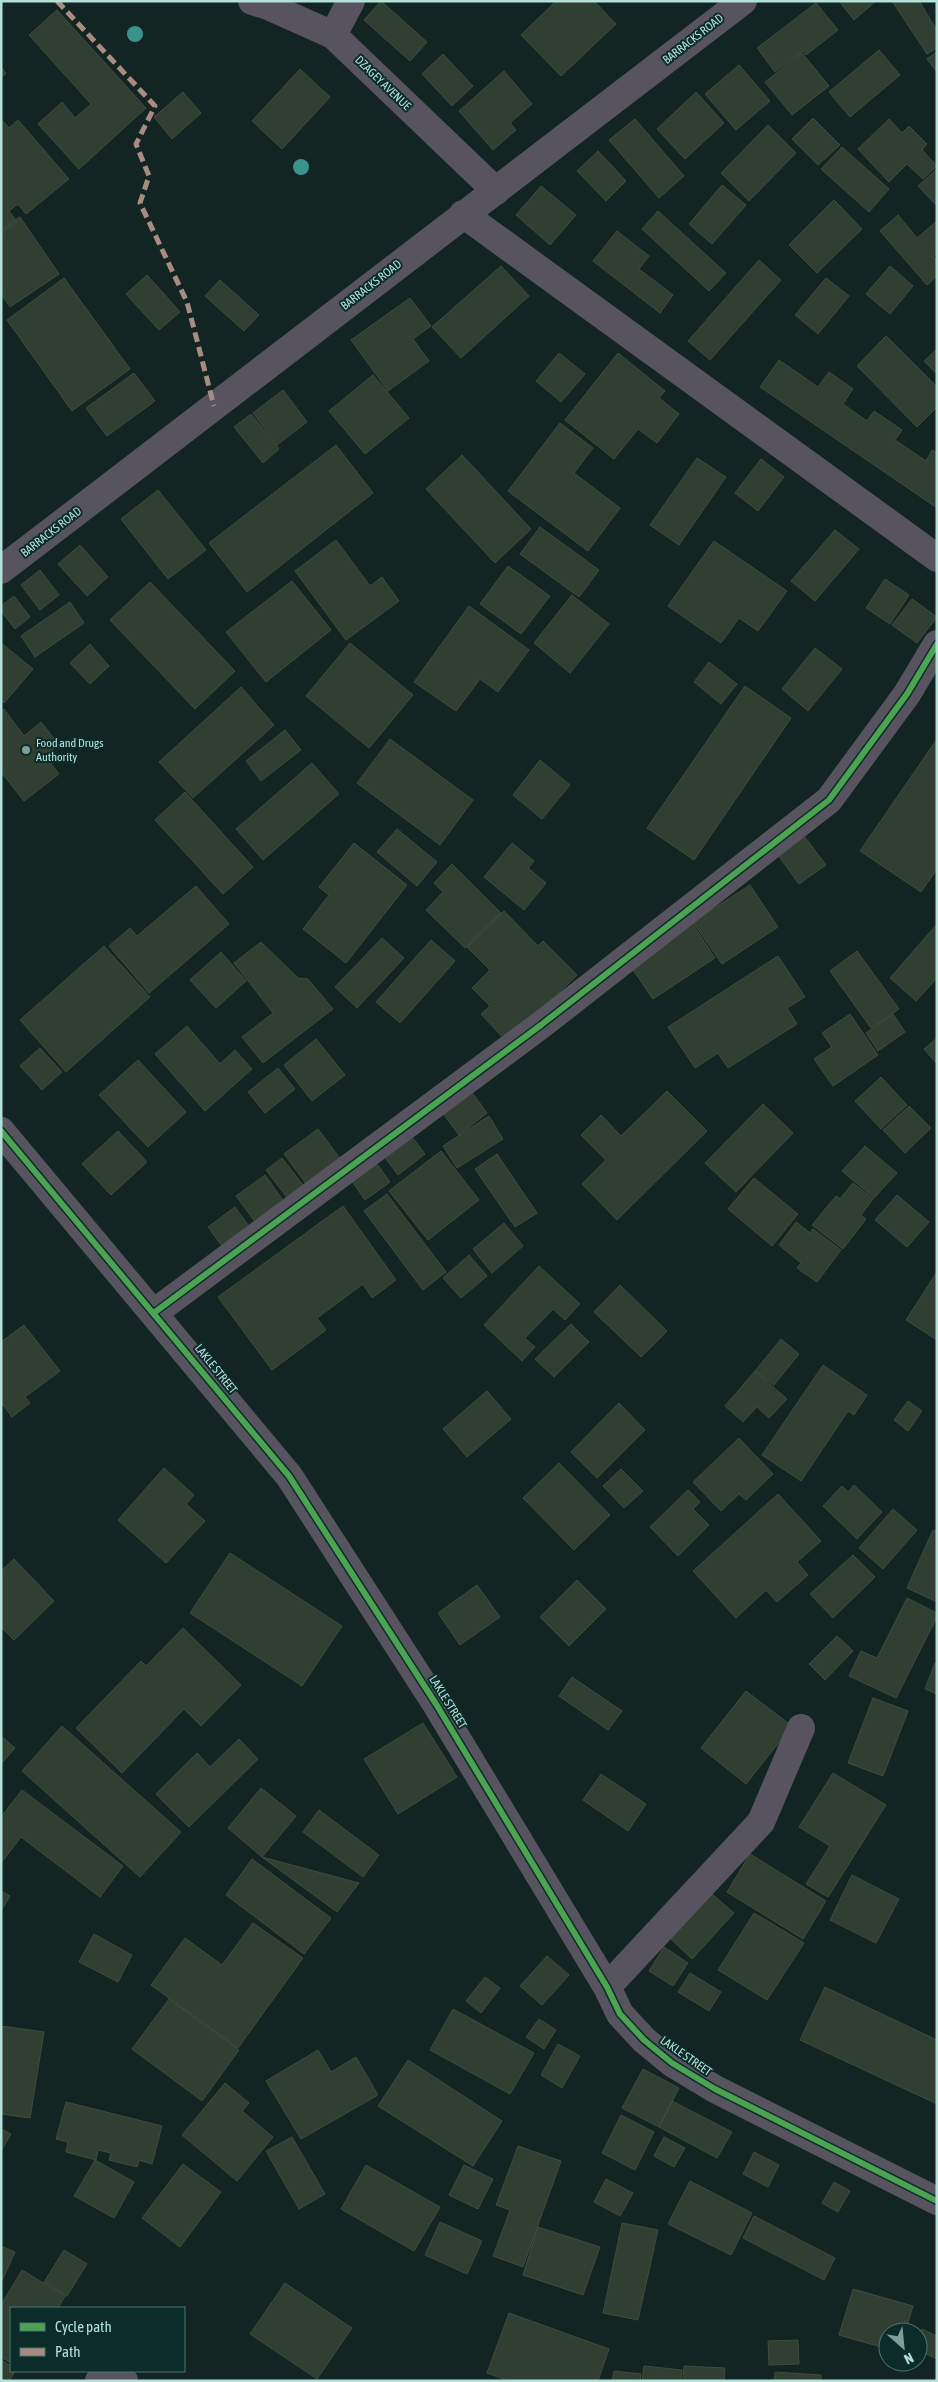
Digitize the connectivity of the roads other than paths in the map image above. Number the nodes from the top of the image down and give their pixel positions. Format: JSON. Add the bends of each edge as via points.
{"nodes":[{"id":1,"x":252,"y":1,"type":"edge"},
{"id":2,"x":351,"y":1,"type":"edge"},
{"id":3,"x":743,"y":1,"type":"edge"},
{"id":4,"x":333,"y":35,"type":"junction"},
{"id":5,"x":496,"y":191,"type":"junction"},
{"id":6,"x":464,"y":214,"type":"junction"},
{"id":7,"x":937,"y":558,"type":"edge"},
{"id":8,"x":1,"y":570,"type":"edge"},
{"id":9,"x":937,"y":644,"type":"edge"},
{"id":10,"x":1,"y":1131,"type":"edge"},
{"id":11,"x":155,"y":1312,"type":"junction"},
{"id":12,"x":801,"y":1728,"type":"dead end"},
{"id":13,"x":607,"y":1987,"type":"junction"},
{"id":14,"x":937,"y":2201,"type":"edge"},
{"id":15,"x":99,"y":2381,"type":"edge"},
{"id":16,"x":124,"y":2381,"type":"edge"}],
"edges":[{"from":1,"to":4,"type":"street","name":"DZAGEY AVENUE"},
{"from":2,"to":4,"type":"street"},
{"from":3,"to":5,"type":"street","name":"BARRACKS ROAD"},
{"from":4,"to":5,"type":"street","name":"DZAGEY AVENUE"},
{"from":5,"to":6,"type":"street","name":"BARRACKS ROAD"},
{"from":6,"to":7,"type":"street"},
{"from":6,"to":8,"type":"street","name":"BARRACKS ROAD"},
{"from":9,"to":11,"type":"street","via":[[907,694],[830,800],[541,1026]]},
{"from":10,"to":11,"type":"street","name":"LAKLE STREET"},
{"from":11,"to":13,"type":"street","name":"LAKLE STREET","via":[[289,1476],[436,1704]]},
{"from":12,"to":13,"type":"street","via":[[761,1822]]},
{"from":13,"to":14,"type":"street","name":"LAKLE STREET","via":[[620,2014],[672,2063],[714,2089]]},
{"from":15,"to":16,"type":"street"}]}
